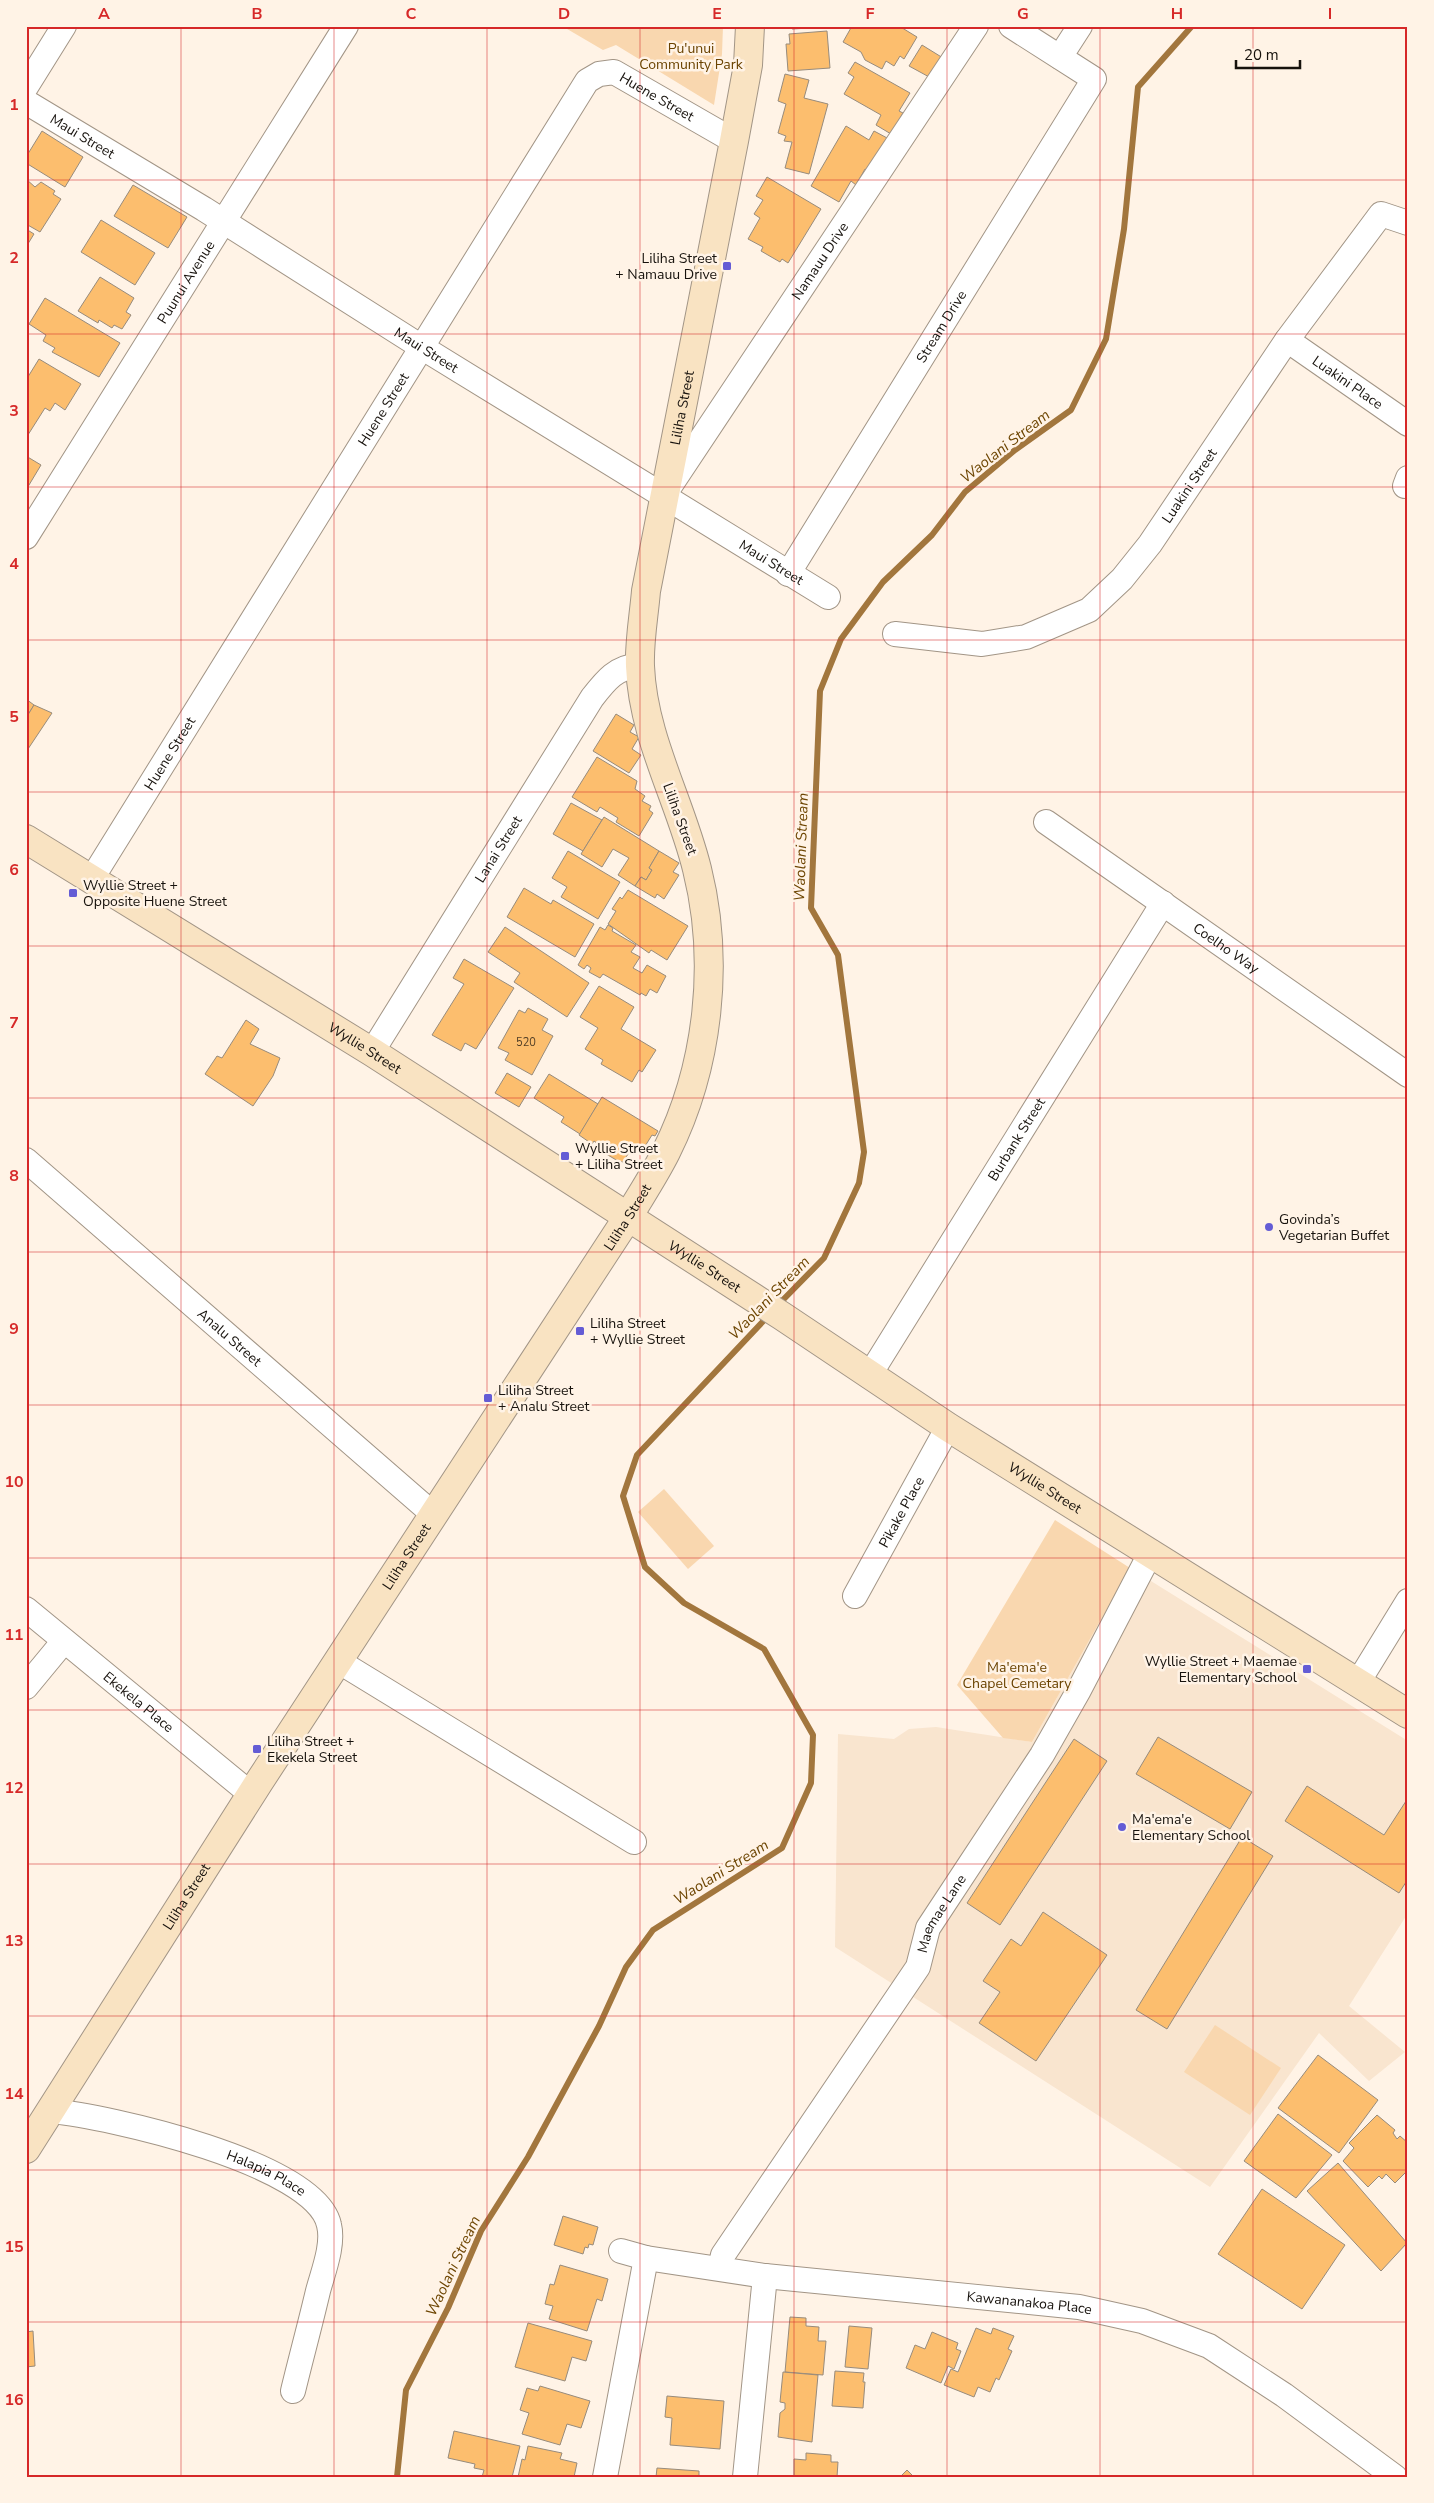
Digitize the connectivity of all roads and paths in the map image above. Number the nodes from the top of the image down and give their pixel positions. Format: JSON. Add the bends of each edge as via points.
{"nodes":[{"id":1,"x":64,"y":26,"type":"edge"},
{"id":2,"x":346,"y":26,"type":"edge"},
{"id":3,"x":750,"y":26,"type":"edge"},
{"id":4,"x":976,"y":26,"type":"edge"},
{"id":5,"x":1011,"y":26,"type":"edge"},
{"id":6,"x":1080,"y":26,"type":"edge"},
{"id":7,"x":1060,"y":57,"type":"junction"},
{"id":8,"x":26,"y":87,"type":"edge"},
{"id":9,"x":26,"y":102,"type":"edge"},
{"id":10,"x":734,"y":141,"type":"junction"},
{"id":11,"x":224,"y":222,"type":"junction"},
{"id":12,"x":1408,"y":224,"type":"edge"},
{"id":13,"x":1287,"y":340,"type":"junction"},
{"id":14,"x":423,"y":348,"type":"junction"},
{"id":15,"x":1408,"y":424,"type":"edge"},
{"id":16,"x":663,"y":496,"type":"junction"},
{"id":17,"x":26,"y":537,"type":"edge"},
{"id":18,"x":788,"y":574,"type":"junction"},
{"id":19,"x":828,"y":597,"type":"dead end"},
{"id":20,"x":895,"y":634,"type":"dead end"},
{"id":21,"x":640,"y":665,"type":"junction"},
{"id":22,"x":1046,"y":822,"type":"dead end"},
{"id":23,"x":26,"y":839,"type":"edge"},
{"id":24,"x":91,"y":880,"type":"junction"},
{"id":25,"x":1163,"y":903,"type":"junction"},
{"id":26,"x":372,"y":1052,"type":"junction"},
{"id":27,"x":1408,"y":1075,"type":"edge"},
{"id":28,"x":26,"y":1160,"type":"edge"},
{"id":29,"x":628,"y":1217,"type":"junction"},
{"id":30,"x":869,"y":1376,"type":"junction"},
{"id":31,"x":948,"y":1427,"type":"junction"},
{"id":32,"x":433,"y":1514,"type":"junction"},
{"id":33,"x":1151,"y":1552,"type":"junction"},
{"id":34,"x":856,"y":1596,"type":"dead end"},
{"id":35,"x":1408,"y":1601,"type":"edge"},
{"id":36,"x":26,"y":1609,"type":"edge"},
{"id":37,"x":64,"y":1641,"type":"junction"},
{"id":38,"x":338,"y":1660,"type":"junction"},
{"id":39,"x":1357,"y":1684,"type":"junction"},
{"id":40,"x":26,"y":1687,"type":"edge"},
{"id":41,"x":1408,"y":1714,"type":"edge"},
{"id":42,"x":252,"y":1795,"type":"junction"},
{"id":43,"x":634,"y":1842,"type":"dead end"},
{"id":44,"x":51,"y":2110,"type":"junction"},
{"id":45,"x":26,"y":2149,"type":"edge"},
{"id":46,"x":621,"y":2251,"type":"dead end"},
{"id":47,"x":646,"y":2258,"type":"junction"},
{"id":48,"x":720,"y":2268,"type":"junction"},
{"id":49,"x":765,"y":2276,"type":"junction"},
{"id":50,"x":293,"y":2391,"type":"dead end"},
{"id":51,"x":605,"y":2477,"type":"edge"},
{"id":52,"x":745,"y":2477,"type":"edge"},
{"id":53,"x":1394,"y":2477,"type":"edge"}],
"edges":[{"from":1,"to":8,"type":"street"},
{"from":2,"to":11,"type":"street","name":"Puunui Avenue"},
{"from":3,"to":10,"type":"street","name":"Liliha Street","via":[[748,65]]},
{"from":4,"to":16,"type":"street","name":"Namauu Drive"},
{"from":5,"to":7,"type":"street"},
{"from":6,"to":7,"type":"street"},
{"from":7,"to":18,"type":"street","name":"Stream Drive","via":[[1094,79]]},
{"from":9,"to":11,"type":"street","name":"Maui Street"},
{"from":10,"to":14,"type":"street","name":"Huene Street","via":[[614,72],[587,80]]},
{"from":10,"to":16,"type":"street","name":"Liliha Street"},
{"from":11,"to":14,"type":"street","name":"Maui Street"},
{"from":11,"to":17,"type":"street","name":"Puunui Avenue"},
{"from":12,"to":13,"type":"street","name":"Luakini Street","via":[[1381,214]]},
{"from":13,"to":15,"type":"street","name":"Luakini Place"},
{"from":13,"to":20,"type":"street","name":"Luakini Street","via":[[1150,544],[1122,579],[1089,610],[1026,637],[982,644]]},
{"from":14,"to":16,"type":"street","name":"Maui Street"},
{"from":14,"to":24,"type":"street","name":"Huene Street"},
{"from":16,"to":18,"type":"street","name":"Maui Street"},
{"from":16,"to":21,"type":"street","name":"Liliha Street","via":[[646,591]]},
{"from":18,"to":19,"type":"street","name":"Maui Street"},
{"from":21,"to":26,"type":"street","name":"Lanai Street","via":[[627,666],[613,673],[592,698]]},
{"from":21,"to":29,"type":"street","name":"Liliha Street","via":[[656,751],[697,869],[708,933],[709,979],[704,1036],[695,1077],[666,1151]]},
{"from":22,"to":25,"type":"street","name":"Coelho Way"},
{"from":23,"to":24,"type":"street","name":"Wyllie Street"},
{"from":24,"to":26,"type":"street","name":"Wyllie Street"},
{"from":25,"to":27,"type":"street","name":"Coelho Way"},
{"from":25,"to":30,"type":"street","name":"Burbank Street"},
{"from":26,"to":29,"type":"street","name":"Wyllie Street"},
{"from":28,"to":32,"type":"street","name":"Analu Street"},
{"from":29,"to":30,"type":"street","name":"Wyllie Street"},
{"from":29,"to":32,"type":"street","name":"Liliha Street"},
{"from":30,"to":31,"type":"street","name":"Wyllie Street"},
{"from":31,"to":33,"type":"street","name":"Wyllie Street"},
{"from":31,"to":34,"type":"street","name":"Pikake Place"},
{"from":32,"to":38,"type":"street","name":"Liliha Street"},
{"from":33,"to":39,"type":"street","name":"Wyllie Street"},
{"from":33,"to":48,"type":"street","name":"Maemae Lane","via":[[1042,1755],[928,1928],[918,1967],[724,2255]]},
{"from":35,"to":39,"type":"street"},
{"from":36,"to":37,"type":"street","name":"Ekekela Place"},
{"from":37,"to":40,"type":"street"},
{"from":37,"to":42,"type":"street","name":"Ekekela Place"},
{"from":38,"to":42,"type":"street","name":"Liliha Street"},
{"from":38,"to":43,"type":"street"},
{"from":39,"to":41,"type":"street","name":"Wyllie Street"},
{"from":42,"to":44,"type":"street","name":"Liliha Street"},
{"from":44,"to":45,"type":"street","name":"Liliha Street"},
{"from":44,"to":50,"type":"street","name":"Halapia Place","via":[[84,2114],[234,2156],[283,2178],[320,2204],[330,2226],[330,2237]]},
{"from":46,"to":47,"type":"street","name":"Kawananakoa Place"},
{"from":47,"to":48,"type":"street","name":"Kawananakoa Place"},
{"from":47,"to":51,"type":"street"},
{"from":48,"to":49,"type":"street","name":"Kawananakoa Place"},
{"from":49,"to":52,"type":"street"},
{"from":49,"to":53,"type":"street","name":"Kawananakoa Place","via":[[1079,2307],[1142,2321],[1209,2346],[1284,2395]]}]}
